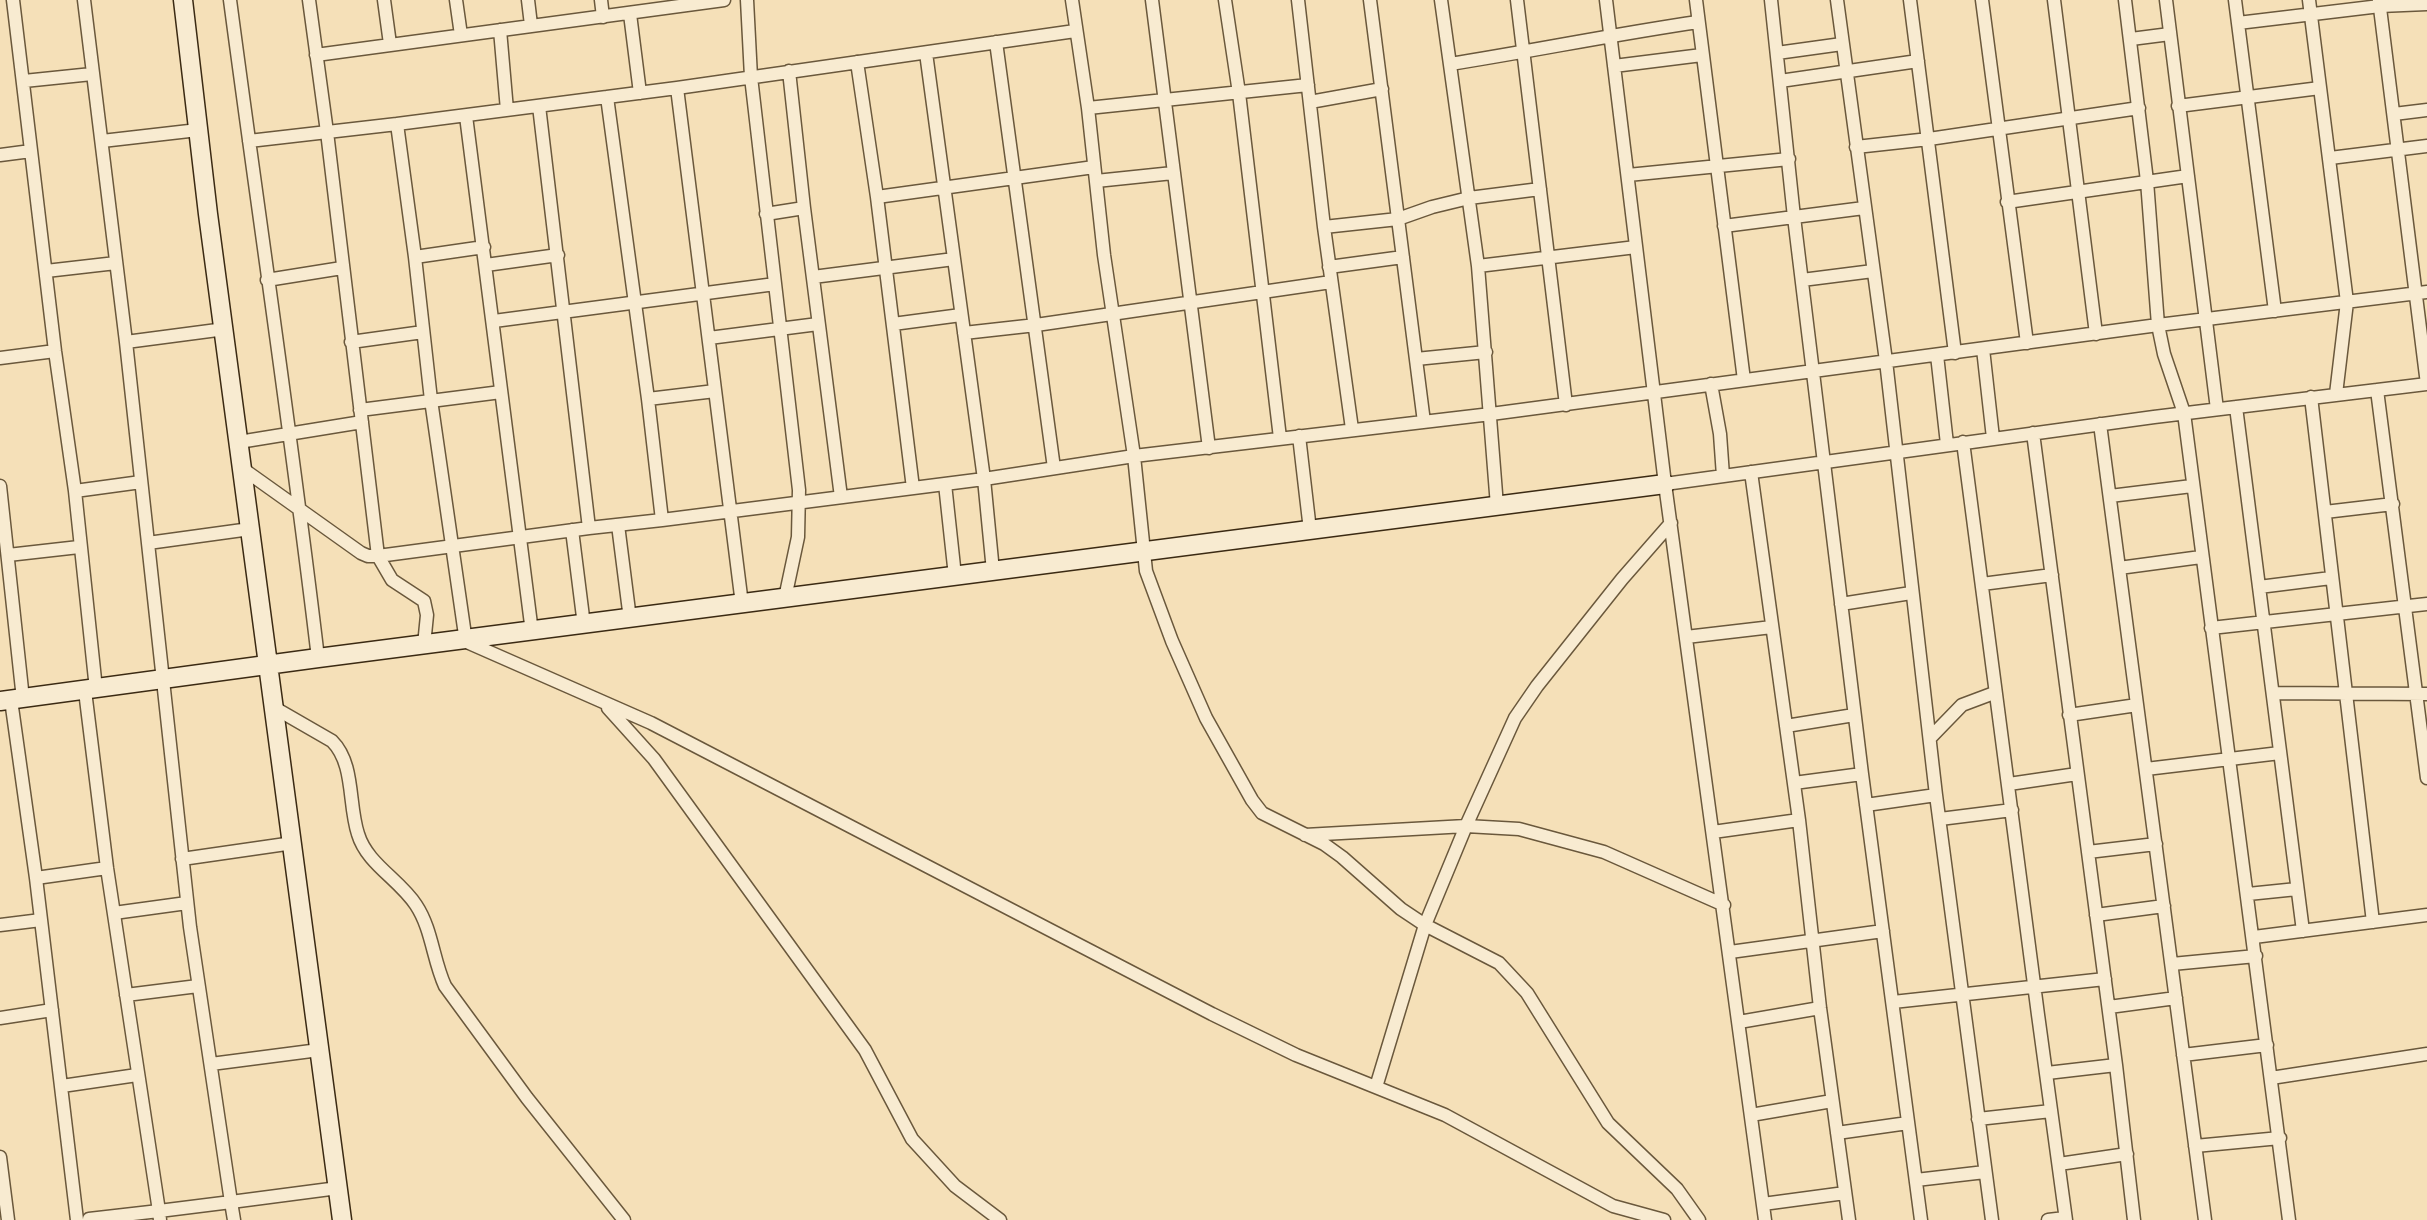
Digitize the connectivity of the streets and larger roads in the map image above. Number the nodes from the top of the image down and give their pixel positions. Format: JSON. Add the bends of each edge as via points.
{"nodes":[{"id":1,"x":13,"y":0,"type":"edge"},
{"id":2,"x":84,"y":0,"type":"edge"},
{"id":3,"x":183,"y":0,"type":"edge"},
{"id":4,"x":230,"y":0,"type":"edge"},
{"id":5,"x":309,"y":0,"type":"edge"},
{"id":6,"x":384,"y":0,"type":"edge"},
{"id":7,"x":456,"y":0,"type":"edge"},
{"id":8,"x":528,"y":0,"type":"edge"},
{"id":9,"x":601,"y":0,"type":"edge"},
{"id":10,"x":724,"y":0,"type":"edge"},
{"id":11,"x":747,"y":0,"type":"edge"},
{"id":12,"x":1072,"y":0,"type":"edge"},
{"id":13,"x":1152,"y":0,"type":"edge"},
{"id":14,"x":1225,"y":0,"type":"edge"},
{"id":15,"x":1298,"y":0,"type":"edge"},
{"id":16,"x":1370,"y":0,"type":"edge"},
{"id":17,"x":1441,"y":0,"type":"edge"},
{"id":18,"x":1517,"y":0,"type":"edge"},
{"id":19,"x":1606,"y":0,"type":"edge"},
{"id":20,"x":1696,"y":0,"type":"edge"},
{"id":21,"x":1771,"y":0,"type":"edge"},
{"id":22,"x":1837,"y":0,"type":"edge"},
{"id":23,"x":1910,"y":0,"type":"edge"},
{"id":24,"x":1982,"y":0,"type":"edge"},
{"id":25,"x":2054,"y":0,"type":"edge"},
{"id":26,"x":2125,"y":0,"type":"edge"},
{"id":27,"x":2166,"y":0,"type":"edge"},
{"id":28,"x":2235,"y":0,"type":"edge"},
{"id":29,"x":2309,"y":0,"type":"edge"},
{"id":30,"x":2380,"y":3,"type":"edge"},
{"id":31,"x":672,"y":4,"type":"edge"},
{"id":32,"x":2427,"y":4,"type":"edge"},
{"id":33,"x":630,"y":14,"type":"junction"},
{"id":34,"x":2311,"y":14,"type":"junction"},
{"id":35,"x":603,"y":17,"type":"junction"},
{"id":36,"x":1698,"y":22,"type":"junction"},
{"id":37,"x":2238,"y":23,"type":"junction"},
{"id":38,"x":531,"y":25,"type":"junction"},
{"id":39,"x":500,"y":30,"type":"junction"},
{"id":40,"x":1075,"y":31,"type":"junction"},
{"id":41,"x":2170,"y":34,"type":"junction"},
{"id":42,"x":461,"y":35,"type":"junction"},
{"id":43,"x":1611,"y":35,"type":"junction"},
{"id":44,"x":2131,"y":39,"type":"junction"},
{"id":45,"x":996,"y":42,"type":"junction"},
{"id":46,"x":390,"y":44,"type":"junction"},
{"id":47,"x":1842,"y":44,"type":"junction"},
{"id":48,"x":926,"y":53,"type":"junction"},
{"id":49,"x":1524,"y":53,"type":"junction"},
{"id":50,"x":1777,"y":53,"type":"junction"},
{"id":51,"x":316,"y":55,"type":"junction"},
{"id":52,"x":1702,"y":55,"type":"junction"},
{"id":53,"x":1918,"y":61,"type":"junction"},
{"id":54,"x":857,"y":62,"type":"junction"},
{"id":55,"x":1450,"y":64,"type":"junction"},
{"id":56,"x":1614,"y":66,"type":"junction"},
{"id":57,"x":789,"y":71,"type":"junction"},
{"id":58,"x":1846,"y":72,"type":"junction"},
{"id":59,"x":92,"y":74,"type":"junction"},
{"id":60,"x":751,"y":77,"type":"junction"},
{"id":61,"x":24,"y":81,"type":"junction"},
{"id":62,"x":1780,"y":81,"type":"junction"},
{"id":63,"x":1308,"y":85,"type":"junction"},
{"id":64,"x":677,"y":88,"type":"junction"},
{"id":65,"x":2320,"y":88,"type":"junction"},
{"id":66,"x":1382,"y":89,"type":"junction"},
{"id":67,"x":640,"y":93,"type":"junction"},
{"id":68,"x":1239,"y":93,"type":"junction"},
{"id":69,"x":607,"y":97,"type":"junction"},
{"id":70,"x":2248,"y":98,"type":"junction"},
{"id":71,"x":1164,"y":100,"type":"junction"},
{"id":72,"x":1310,"y":102,"type":"junction"},
{"id":73,"x":539,"y":106,"type":"junction"},
{"id":74,"x":2178,"y":106,"type":"junction"},
{"id":75,"x":1088,"y":108,"type":"junction"},
{"id":76,"x":2139,"y":108,"type":"junction"},
{"id":77,"x":507,"y":110,"type":"junction"},
{"id":78,"x":2427,"y":110,"type":"edge"},
{"id":79,"x":2394,"y":114,"type":"junction"},
{"id":80,"x":466,"y":116,"type":"junction"},
{"id":81,"x":2069,"y":119,"type":"junction"},
{"id":82,"x":397,"y":124,"type":"junction"},
{"id":83,"x":1998,"y":129,"type":"junction"},
{"id":84,"x":198,"y":130,"type":"junction"},
{"id":85,"x":327,"y":132,"type":"junction"},
{"id":86,"x":1929,"y":139,"type":"junction"},
{"id":87,"x":102,"y":141,"type":"junction"},
{"id":88,"x":249,"y":141,"type":"junction"},
{"id":89,"x":2427,"y":146,"type":"edge"},
{"id":90,"x":1856,"y":147,"type":"junction"},
{"id":91,"x":2398,"y":149,"type":"junction"},
{"id":92,"x":31,"y":151,"type":"junction"},
{"id":93,"x":0,"y":155,"type":"edge"},
{"id":94,"x":2330,"y":158,"type":"junction"},
{"id":95,"x":1789,"y":159,"type":"junction"},
{"id":96,"x":1094,"y":167,"type":"junction"},
{"id":97,"x":1716,"y":168,"type":"junction"},
{"id":98,"x":1173,"y":173,"type":"junction"},
{"id":99,"x":1628,"y":175,"type":"junction"},
{"id":100,"x":2188,"y":176,"type":"junction"},
{"id":101,"x":1016,"y":179,"type":"junction"},
{"id":102,"x":1096,"y":181,"type":"junction"},
{"id":103,"x":2147,"y":181,"type":"junction"},
{"id":104,"x":945,"y":188,"type":"junction"},
{"id":105,"x":1540,"y":189,"type":"junction"},
{"id":106,"x":2078,"y":191,"type":"junction"},
{"id":107,"x":877,"y":197,"type":"junction"},
{"id":108,"x":1469,"y":198,"type":"junction"},
{"id":109,"x":2007,"y":202,"type":"junction"},
{"id":110,"x":804,"y":208,"type":"junction"},
{"id":111,"x":1864,"y":208,"type":"junction"},
{"id":112,"x":766,"y":214,"type":"junction"},
{"id":113,"x":1794,"y":217,"type":"junction"},
{"id":114,"x":1398,"y":219,"type":"junction"},
{"id":115,"x":1724,"y":226,"type":"junction"},
{"id":116,"x":1324,"y":227,"type":"junction"},
{"id":117,"x":484,"y":247,"type":"junction"},
{"id":118,"x":1636,"y":247,"type":"junction"},
{"id":119,"x":558,"y":255,"type":"junction"},
{"id":120,"x":415,"y":257,"type":"junction"},
{"id":121,"x":1403,"y":257,"type":"junction"},
{"id":122,"x":1549,"y":257,"type":"junction"},
{"id":123,"x":954,"y":259,"type":"junction"},
{"id":124,"x":116,"y":263,"type":"junction"},
{"id":125,"x":486,"y":265,"type":"junction"},
{"id":126,"x":1478,"y":266,"type":"junction"},
{"id":127,"x":1329,"y":267,"type":"junction"},
{"id":128,"x":342,"y":268,"type":"junction"},
{"id":129,"x":886,"y":268,"type":"junction"},
{"id":130,"x":46,"y":271,"type":"junction"},
{"id":131,"x":1873,"y":271,"type":"junction"},
{"id":132,"x":813,"y":277,"type":"junction"},
{"id":133,"x":267,"y":280,"type":"junction"},
{"id":134,"x":1802,"y":280,"type":"junction"},
{"id":135,"x":1331,"y":282,"type":"junction"},
{"id":136,"x":775,"y":284,"type":"junction"},
{"id":137,"x":1264,"y":292,"type":"junction"},
{"id":138,"x":703,"y":293,"type":"junction"},
{"id":139,"x":2422,"y":293,"type":"edge"},
{"id":140,"x":635,"y":302,"type":"junction"},
{"id":141,"x":2347,"y":302,"type":"junction"},
{"id":142,"x":1190,"y":303,"type":"junction"},
{"id":143,"x":2275,"y":311,"type":"junction"},
{"id":144,"x":565,"y":312,"type":"junction"},
{"id":145,"x":1113,"y":314,"type":"junction"},
{"id":146,"x":961,"y":315,"type":"junction"},
{"id":147,"x":2207,"y":320,"type":"junction"},
{"id":148,"x":494,"y":321,"type":"junction"},
{"id":149,"x":818,"y":324,"type":"junction"},
{"id":150,"x":893,"y":324,"type":"junction"},
{"id":151,"x":1036,"y":325,"type":"junction"},
{"id":152,"x":2158,"y":325,"type":"junction"},
{"id":153,"x":781,"y":328,"type":"junction"},
{"id":154,"x":225,"y":329,"type":"junction"},
{"id":155,"x":423,"y":332,"type":"junction"},
{"id":156,"x":964,"y":333,"type":"junction"},
{"id":157,"x":2096,"y":334,"type":"junction"},
{"id":158,"x":709,"y":338,"type":"junction"},
{"id":159,"x":126,"y":342,"type":"junction"},
{"id":160,"x":351,"y":342,"type":"junction"},
{"id":161,"x":2027,"y":343,"type":"junction"},
{"id":162,"x":1983,"y":349,"type":"junction"},
{"id":163,"x":55,"y":351,"type":"junction"},
{"id":164,"x":1486,"y":352,"type":"junction"},
{"id":165,"x":1955,"y":353,"type":"junction"},
{"id":166,"x":1937,"y":355,"type":"junction"},
{"id":167,"x":0,"y":358,"type":"edge"},
{"id":168,"x":1416,"y":359,"type":"junction"},
{"id":169,"x":1886,"y":361,"type":"junction"},
{"id":170,"x":1814,"y":372,"type":"junction"},
{"id":171,"x":1744,"y":380,"type":"junction"},
{"id":172,"x":1711,"y":384,"type":"junction"},
{"id":173,"x":2427,"y":384,"type":"edge"},
{"id":174,"x":2377,"y":390,"type":"junction"},
{"id":175,"x":715,"y":391,"type":"junction"},
{"id":176,"x":501,"y":392,"type":"junction"},
{"id":177,"x":1654,"y":392,"type":"junction"},
{"id":178,"x":2336,"y":394,"type":"junction"},
{"id":179,"x":2311,"y":397,"type":"junction"},
{"id":180,"x":648,"y":399,"type":"junction"},
{"id":181,"x":431,"y":400,"type":"junction"},
{"id":182,"x":1566,"y":405,"type":"junction"},
{"id":183,"x":2236,"y":407,"type":"junction"},
{"id":184,"x":2217,"y":409,"type":"junction"},
{"id":185,"x":2184,"y":413,"type":"junction"},
{"id":186,"x":1491,"y":414,"type":"junction"},
{"id":187,"x":361,"y":416,"type":"junction"},
{"id":188,"x":1424,"y":422,"type":"junction"},
{"id":189,"x":2100,"y":424,"type":"junction"},
{"id":190,"x":1352,"y":429,"type":"junction"},
{"id":191,"x":2033,"y":433,"type":"junction"},
{"id":192,"x":291,"y":434,"type":"junction"},
{"id":193,"x":1299,"y":436,"type":"junction"},
{"id":194,"x":1280,"y":438,"type":"junction"},
{"id":195,"x":1993,"y":438,"type":"junction"},
{"id":196,"x":239,"y":442,"type":"junction"},
{"id":197,"x":1963,"y":442,"type":"junction"},
{"id":198,"x":1947,"y":444,"type":"junction"},
{"id":199,"x":1209,"y":448,"type":"junction"},
{"id":200,"x":1896,"y":452,"type":"junction"},
{"id":201,"x":1134,"y":456,"type":"junction"},
{"id":202,"x":1825,"y":462,"type":"junction"},
{"id":203,"x":1054,"y":468,"type":"junction"},
{"id":204,"x":243,"y":469,"type":"junction"},
{"id":205,"x":1751,"y":472,"type":"junction"},
{"id":206,"x":1723,"y":476,"type":"junction"},
{"id":207,"x":984,"y":479,"type":"junction"},
{"id":208,"x":141,"y":482,"type":"junction"},
{"id":209,"x":945,"y":484,"type":"junction"},
{"id":210,"x":1665,"y":484,"type":"junction"},
{"id":211,"x":2192,"y":486,"type":"junction"},
{"id":212,"x":913,"y":488,"type":"junction"},
{"id":213,"x":75,"y":491,"type":"junction"},
{"id":214,"x":0,"y":495,"type":"edge"},
{"id":215,"x":2110,"y":496,"type":"junction"},
{"id":216,"x":841,"y":497,"type":"junction"},
{"id":217,"x":800,"y":502,"type":"junction"},
{"id":218,"x":2393,"y":504,"type":"junction"},
{"id":219,"x":1497,"y":506,"type":"junction"},
{"id":220,"x":301,"y":510,"type":"junction"},
{"id":221,"x":730,"y":512,"type":"junction"},
{"id":222,"x":2325,"y":512,"type":"junction"},
{"id":223,"x":662,"y":520,"type":"junction"},
{"id":224,"x":1671,"y":523,"type":"junction"},
{"id":225,"x":618,"y":525,"type":"junction"},
{"id":226,"x":589,"y":528,"type":"junction"},
{"id":227,"x":250,"y":529,"type":"junction"},
{"id":228,"x":572,"y":530,"type":"junction"},
{"id":229,"x":1310,"y":530,"type":"junction"},
{"id":230,"x":520,"y":536,"type":"junction"},
{"id":231,"x":148,"y":543,"type":"junction"},
{"id":232,"x":451,"y":546,"type":"junction"},
{"id":233,"x":79,"y":547,"type":"junction"},
{"id":234,"x":1143,"y":551,"type":"junction"},
{"id":235,"x":8,"y":555,"type":"junction"},
{"id":236,"x":378,"y":556,"type":"junction"},
{"id":237,"x":2201,"y":557,"type":"junction"},
{"id":238,"x":2119,"y":568,"type":"junction"},
{"id":239,"x":993,"y":571,"type":"junction"},
{"id":240,"x":2052,"y":575,"type":"junction"},
{"id":241,"x":955,"y":576,"type":"junction"},
{"id":242,"x":2331,"y":578,"type":"junction"},
{"id":243,"x":1982,"y":584,"type":"junction"},
{"id":244,"x":2259,"y":587,"type":"junction"},
{"id":245,"x":1911,"y":593,"type":"junction"},
{"id":246,"x":785,"y":598,"type":"junction"},
{"id":247,"x":742,"y":604,"type":"junction"},
{"id":248,"x":1841,"y":604,"type":"junction"},
{"id":249,"x":2427,"y":604,"type":"edge"},
{"id":250,"x":2406,"y":606,"type":"junction"},
{"id":251,"x":2336,"y":614,"type":"junction"},
{"id":252,"x":630,"y":619,"type":"junction"},
{"id":253,"x":2263,"y":622,"type":"junction"},
{"id":254,"x":584,"y":625,"type":"junction"},
{"id":255,"x":1772,"y":627,"type":"junction"},
{"id":256,"x":2211,"y":628,"type":"junction"},
{"id":257,"x":532,"y":632,"type":"junction"},
{"id":258,"x":1686,"y":637,"type":"junction"},
{"id":259,"x":466,"y":639,"type":"junction"},
{"id":260,"x":424,"y":645,"type":"junction"},
{"id":261,"x":318,"y":658,"type":"junction"},
{"id":262,"x":267,"y":665,"type":"junction"},
{"id":263,"x":162,"y":681,"type":"junction"},
{"id":264,"x":90,"y":690,"type":"junction"},
{"id":265,"x":1994,"y":693,"type":"junction"},
{"id":266,"x":2273,"y":693,"type":"junction"},
{"id":267,"x":2346,"y":694,"type":"junction"},
{"id":268,"x":2421,"y":694,"type":"edge"},
{"id":269,"x":11,"y":700,"type":"edge"},
{"id":270,"x":603,"y":703,"type":"junction"},
{"id":271,"x":2137,"y":705,"type":"junction"},
{"id":272,"x":273,"y":707,"type":"junction"},
{"id":273,"x":1854,"y":715,"type":"junction"},
{"id":274,"x":2069,"y":715,"type":"junction"},
{"id":275,"x":1786,"y":726,"type":"junction"},
{"id":276,"x":1930,"y":738,"type":"junction"},
{"id":277,"x":2280,"y":753,"type":"junction"},
{"id":278,"x":2229,"y":758,"type":"junction"},
{"id":279,"x":2426,"y":760,"type":"edge"},
{"id":280,"x":2146,"y":769,"type":"junction"},
{"id":281,"x":1862,"y":774,"type":"junction"},
{"id":282,"x":2077,"y":774,"type":"junction"},
{"id":283,"x":2427,"y":778,"type":"edge"},
{"id":284,"x":1794,"y":783,"type":"junction"},
{"id":285,"x":2009,"y":784,"type":"junction"},
{"id":286,"x":1936,"y":795,"type":"junction"},
{"id":287,"x":1866,"y":805,"type":"junction"},
{"id":288,"x":2012,"y":810,"type":"junction"},
{"id":289,"x":1940,"y":819,"type":"junction"},
{"id":290,"x":1799,"y":820,"type":"junction"},
{"id":291,"x":1466,"y":826,"type":"junction"},
{"id":292,"x":1713,"y":832,"type":"junction"},
{"id":293,"x":1305,"y":835,"type":"junction"},
{"id":294,"x":293,"y":843,"type":"junction"},
{"id":295,"x":2156,"y":844,"type":"junction"},
{"id":296,"x":2088,"y":852,"type":"junction"},
{"id":297,"x":182,"y":859,"type":"junction"},
{"id":298,"x":107,"y":868,"type":"junction"},
{"id":299,"x":36,"y":878,"type":"junction"},
{"id":300,"x":2297,"y":889,"type":"junction"},
{"id":301,"x":2248,"y":894,"type":"junction"},
{"id":302,"x":187,"y":903,"type":"junction"},
{"id":303,"x":1724,"y":905,"type":"junction"},
{"id":304,"x":2164,"y":906,"type":"junction"},
{"id":305,"x":114,"y":913,"type":"junction"},
{"id":306,"x":2096,"y":915,"type":"junction"},
{"id":307,"x":2427,"y":915,"type":"edge"},
{"id":308,"x":41,"y":920,"type":"junction"},
{"id":309,"x":2373,"y":922,"type":"junction"},
{"id":310,"x":0,"y":925,"type":"edge"},
{"id":311,"x":1425,"y":925,"type":"junction"},
{"id":312,"x":1883,"y":931,"type":"junction"},
{"id":313,"x":2303,"y":931,"type":"junction"},
{"id":314,"x":2254,"y":937,"type":"junction"},
{"id":315,"x":1813,"y":940,"type":"junction"},
{"id":316,"x":1730,"y":952,"type":"junction"},
{"id":317,"x":2256,"y":956,"type":"junction"},
{"id":318,"x":2172,"y":964,"type":"junction"},
{"id":319,"x":2105,"y":979,"type":"junction"},
{"id":320,"x":198,"y":986,"type":"junction"},
{"id":321,"x":2035,"y":987,"type":"junction"},
{"id":322,"x":126,"y":995,"type":"junction"},
{"id":323,"x":1962,"y":995,"type":"junction"},
{"id":324,"x":2176,"y":998,"type":"junction"},
{"id":325,"x":1893,"y":1002,"type":"junction"},
{"id":326,"x":2109,"y":1007,"type":"junction"},
{"id":327,"x":1820,"y":1008,"type":"junction"},
{"id":328,"x":52,"y":1010,"type":"junction"},
{"id":329,"x":0,"y":1018,"type":"edge"},
{"id":330,"x":1739,"y":1022,"type":"junction"},
{"id":331,"x":2267,"y":1045,"type":"junction"},
{"id":332,"x":319,"y":1050,"type":"junction"},
{"id":333,"x":2427,"y":1054,"type":"edge"},
{"id":334,"x":2183,"y":1055,"type":"junction"},
{"id":335,"x":211,"y":1064,"type":"junction"},
{"id":336,"x":2116,"y":1065,"type":"junction"},
{"id":337,"x":2047,"y":1073,"type":"junction"},
{"id":338,"x":137,"y":1075,"type":"junction"},
{"id":339,"x":2271,"y":1078,"type":"junction"},
{"id":340,"x":62,"y":1086,"type":"junction"},
{"id":341,"x":1376,"y":1087,"type":"junction"},
{"id":342,"x":1832,"y":1101,"type":"junction"},
{"id":343,"x":2051,"y":1111,"type":"junction"},
{"id":344,"x":1751,"y":1115,"type":"junction"},
{"id":345,"x":1978,"y":1119,"type":"junction"},
{"id":346,"x":1908,"y":1123,"type":"junction"},
{"id":347,"x":1837,"y":1133,"type":"junction"},
{"id":348,"x":2280,"y":1138,"type":"junction"},
{"id":349,"x":2195,"y":1146,"type":"junction"},
{"id":350,"x":2127,"y":1154,"type":"junction"},
{"id":351,"x":0,"y":1157,"type":"edge"},
{"id":352,"x":2059,"y":1164,"type":"junction"},
{"id":353,"x":1985,"y":1172,"type":"junction"},
{"id":354,"x":1916,"y":1180,"type":"junction"},
{"id":355,"x":338,"y":1188,"type":"junction"},
{"id":356,"x":1845,"y":1193,"type":"junction"},
{"id":357,"x":231,"y":1202,"type":"junction"},
{"id":358,"x":1763,"y":1204,"type":"junction"},
{"id":359,"x":159,"y":1216,"type":"edge"},
{"id":360,"x":2066,"y":1219,"type":"edge"},
{"id":361,"x":8,"y":1220,"type":"edge"},
{"id":362,"x":80,"y":1220,"type":"edge"},
{"id":363,"x":89,"y":1220,"type":"edge"},
{"id":364,"x":234,"y":1220,"type":"edge"},
{"id":365,"x":342,"y":1220,"type":"edge"},
{"id":366,"x":624,"y":1220,"type":"edge"},
{"id":367,"x":1000,"y":1220,"type":"edge"},
{"id":368,"x":1664,"y":1220,"type":"edge"},
{"id":369,"x":1699,"y":1220,"type":"edge"},
{"id":370,"x":1765,"y":1220,"type":"edge"},
{"id":371,"x":1849,"y":1220,"type":"edge"},
{"id":372,"x":1921,"y":1220,"type":"edge"},
{"id":373,"x":1992,"y":1220,"type":"edge"},
{"id":374,"x":2048,"y":1220,"type":"edge"},
{"id":375,"x":2134,"y":1220,"type":"edge"},
{"id":376,"x":2205,"y":1220,"type":"edge"},
{"id":377,"x":2289,"y":1220,"type":"edge"}],
"edges":[{"from":1,"to":61,"type":"street"},
{"from":2,"to":59,"type":"street"},
{"from":3,"to":84,"type":"street"},
{"from":4,"to":88,"type":"street"},
{"from":5,"to":51,"type":"street"},
{"from":6,"to":46,"type":"street"},
{"from":7,"to":42,"type":"street"},
{"from":8,"to":38,"type":"street"},
{"from":9,"to":35,"type":"street"},
{"from":10,"to":31,"type":"street"},
{"from":11,"to":60,"type":"street"},
{"from":12,"to":40,"type":"street"},
{"from":13,"to":71,"type":"street"},
{"from":14,"to":68,"type":"street"},
{"from":15,"to":63,"type":"street"},
{"from":16,"to":66,"type":"street"},
{"from":17,"to":55,"type":"street"},
{"from":18,"to":49,"type":"street"},
{"from":19,"to":43,"type":"street"},
{"from":20,"to":36,"type":"street"},
{"from":21,"to":50,"type":"street"},
{"from":22,"to":47,"type":"street"},
{"from":23,"to":53,"type":"street"},
{"from":24,"to":83,"type":"street"},
{"from":25,"to":81,"type":"street"},
{"from":26,"to":44,"type":"street"},
{"from":27,"to":41,"type":"street"},
{"from":28,"to":37,"type":"street"},
{"from":29,"to":34,"type":"street"},
{"from":30,"to":32,"type":"street"},
{"from":30,"to":34,"type":"street"},
{"from":30,"to":79,"type":"street"},
{"from":31,"to":33,"type":"street"},
{"from":33,"to":35,"type":"street"},
{"from":33,"to":67,"type":"street"},
{"from":34,"to":37,"type":"street"},
{"from":34,"to":65,"type":"street"},
{"from":35,"to":38,"type":"street"},
{"from":36,"to":43,"type":"street"},
{"from":36,"to":52,"type":"street"},
{"from":37,"to":70,"type":"street"},
{"from":38,"to":39,"type":"street"},
{"from":39,"to":42,"type":"street"},
{"from":39,"to":77,"type":"street"},
{"from":40,"to":45,"type":"street"},
{"from":40,"to":75,"type":"street"},
{"from":41,"to":44,"type":"street"},
{"from":41,"to":74,"type":"street"},
{"from":42,"to":46,"type":"street"},
{"from":43,"to":49,"type":"street"},
{"from":43,"to":56,"type":"street"},
{"from":44,"to":76,"type":"street"},
{"from":45,"to":48,"type":"street"},
{"from":45,"to":101,"type":"street"},
{"from":46,"to":51,"type":"street"},
{"from":47,"to":50,"type":"street"},
{"from":47,"to":58,"type":"street"},
{"from":48,"to":54,"type":"street"},
{"from":48,"to":104,"type":"street"},
{"from":49,"to":55,"type":"street"},
{"from":49,"to":105,"type":"street"},
{"from":50,"to":62,"type":"street"},
{"from":51,"to":85,"type":"street"},
{"from":52,"to":56,"type":"street"},
{"from":52,"to":97,"type":"street"},
{"from":53,"to":58,"type":"street"},
{"from":53,"to":86,"type":"street"},
{"from":54,"to":57,"type":"street"},
{"from":54,"to":107,"type":"street"},
{"from":55,"to":108,"type":"street"},
{"from":56,"to":99,"type":"street"},
{"from":57,"to":60,"type":"street"},
{"from":57,"to":110,"type":"street"},
{"from":58,"to":62,"type":"street"},
{"from":58,"to":90,"type":"street"},
{"from":59,"to":61,"type":"street"},
{"from":59,"to":87,"type":"street"},
{"from":60,"to":64,"type":"street"},
{"from":60,"to":112,"type":"street"},
{"from":61,"to":92,"type":"street"},
{"from":62,"to":95,"type":"street"},
{"from":63,"to":68,"type":"street"},
{"from":63,"to":72,"type":"street"},
{"from":64,"to":67,"type":"street"},
{"from":64,"to":138,"type":"street"},
{"from":65,"to":70,"type":"street"},
{"from":65,"to":94,"type":"street"},
{"from":66,"to":72,"type":"street"},
{"from":66,"to":114,"type":"street"},
{"from":67,"to":69,"type":"street"},
{"from":68,"to":71,"type":"street"},
{"from":68,"to":137,"type":"street"},
{"from":69,"to":73,"type":"street"},
{"from":69,"to":140,"type":"street"},
{"from":70,"to":74,"type":"street"},
{"from":70,"to":143,"type":"street"},
{"from":71,"to":75,"type":"street"},
{"from":71,"to":98,"type":"street"},
{"from":72,"to":116,"type":"street"},
{"from":73,"to":77,"type":"street"},
{"from":73,"to":119,"type":"street"},
{"from":74,"to":100,"type":"street"},
{"from":75,"to":96,"type":"street"},
{"from":76,"to":81,"type":"street"},
{"from":76,"to":103,"type":"street"},
{"from":77,"to":80,"type":"street"},
{"from":78,"to":79,"type":"street"},
{"from":79,"to":91,"type":"street"},
{"from":80,"to":82,"type":"street"},
{"from":80,"to":117,"type":"street"},
{"from":81,"to":83,"type":"street"},
{"from":81,"to":106,"type":"street"},
{"from":82,"to":85,"type":"street"},
{"from":82,"to":120,"type":"street"},
{"from":83,"to":86,"type":"street"},
{"from":83,"to":109,"type":"street"},
{"from":84,"to":87,"type":"street"},
{"from":84,"to":154,"type":"street"},
{"from":85,"to":88,"type":"street"},
{"from":85,"to":128,"type":"street"},
{"from":86,"to":90,"type":"street"},
{"from":86,"to":165,"type":"street"},
{"from":87,"to":124,"type":"street"},
{"from":88,"to":133,"type":"street"},
{"from":89,"to":91,"type":"street"},
{"from":90,"to":111,"type":"street"},
{"from":91,"to":94,"type":"street"},
{"from":91,"to":139,"type":"street"},
{"from":92,"to":93,"type":"street"},
{"from":92,"to":130,"type":"street"},
{"from":94,"to":141,"type":"street"},
{"from":95,"to":97,"type":"street"},
{"from":95,"to":113,"type":"street"},
{"from":96,"to":101,"type":"street"},
{"from":96,"to":102,"type":"street"},
{"from":97,"to":99,"type":"street"},
{"from":97,"to":115,"type":"street"},
{"from":98,"to":102,"type":"street"},
{"from":98,"to":142,"type":"street"},
{"from":99,"to":118,"type":"street"},
{"from":100,"to":103,"type":"street"},
{"from":100,"to":147,"type":"street"},
{"from":101,"to":104,"type":"street"},
{"from":101,"to":151,"type":"street"},
{"from":102,"to":145,"type":"street"},
{"from":103,"to":106,"type":"street"},
{"from":103,"to":152,"type":"street"},
{"from":104,"to":107,"type":"street"},
{"from":104,"to":123,"type":"street"},
{"from":105,"to":108,"type":"street"},
{"from":105,"to":122,"type":"street"},
{"from":106,"to":109,"type":"street"},
{"from":106,"to":157,"type":"street"},
{"from":107,"to":129,"type":"street"},
{"from":108,"to":114,"type":"street"},
{"from":108,"to":126,"type":"street"},
{"from":109,"to":161,"type":"street"},
{"from":110,"to":112,"type":"street"},
{"from":110,"to":132,"type":"street"},
{"from":111,"to":113,"type":"street"},
{"from":111,"to":131,"type":"street"},
{"from":112,"to":136,"type":"street"},
{"from":113,"to":115,"type":"street"},
{"from":113,"to":134,"type":"street"},
{"from":114,"to":116,"type":"street"},
{"from":114,"to":121,"type":"street"},
{"from":115,"to":171,"type":"street"},
{"from":116,"to":127,"type":"street"},
{"from":117,"to":120,"type":"street"},
{"from":117,"to":125,"type":"street"},
{"from":118,"to":122,"type":"street"},
{"from":118,"to":177,"type":"street"},
{"from":119,"to":125,"type":"street"},
{"from":119,"to":144,"type":"street"},
{"from":120,"to":155,"type":"street"},
{"from":121,"to":127,"type":"street"},
{"from":121,"to":168,"type":"street"},
{"from":122,"to":126,"type":"street"},
{"from":122,"to":182,"type":"street"},
{"from":123,"to":129,"type":"street"},
{"from":123,"to":146,"type":"street"},
{"from":124,"to":130,"type":"street"},
{"from":124,"to":159,"type":"street"},
{"from":125,"to":148,"type":"street"},
{"from":126,"to":164,"type":"street"},
{"from":127,"to":135,"type":"street"},
{"from":128,"to":133,"type":"street"},
{"from":128,"to":160,"type":"street"},
{"from":129,"to":132,"type":"street"},
{"from":129,"to":150,"type":"street"},
{"from":130,"to":163,"type":"street"},
{"from":131,"to":134,"type":"street"},
{"from":131,"to":169,"type":"street"},
{"from":132,"to":149,"type":"street"},
{"from":133,"to":192,"type":"street"},
{"from":134,"to":170,"type":"street"},
{"from":135,"to":137,"type":"street"},
{"from":135,"to":190,"type":"street"},
{"from":136,"to":138,"type":"street"},
{"from":136,"to":153,"type":"street"},
{"from":137,"to":142,"type":"street"},
{"from":137,"to":194,"type":"street"},
{"from":138,"to":140,"type":"street"},
{"from":138,"to":158,"type":"street"},
{"from":139,"to":141,"type":"street"},
{"from":139,"to":173,"type":"street"},
{"from":140,"to":144,"type":"street"},
{"from":140,"to":180,"type":"street"},
{"from":141,"to":143,"type":"street"},
{"from":141,"to":178,"type":"street"},
{"from":142,"to":145,"type":"street"},
{"from":142,"to":199,"type":"street"},
{"from":143,"to":147,"type":"street"},
{"from":144,"to":148,"type":"street"},
{"from":144,"to":226,"type":"street"},
{"from":145,"to":151,"type":"street"},
{"from":145,"to":201,"type":"street"},
{"from":146,"to":150,"type":"street"},
{"from":146,"to":156,"type":"street"},
{"from":147,"to":152,"type":"street"},
{"from":147,"to":184,"type":"street"},
{"from":148,"to":176,"type":"street"},
{"from":149,"to":153,"type":"street"},
{"from":149,"to":216,"type":"street"},
{"from":150,"to":212,"type":"street"},
{"from":151,"to":156,"type":"street"},
{"from":151,"to":203,"type":"street"},
{"from":152,"to":157,"type":"street"},
{"from":152,"to":185,"type":"street"},
{"from":153,"to":158,"type":"street"},
{"from":153,"to":217,"type":"street"},
{"from":154,"to":159,"type":"street"},
{"from":154,"to":196,"type":"street"},
{"from":155,"to":160,"type":"street"},
{"from":155,"to":181,"type":"street"},
{"from":156,"to":207,"type":"street"},
{"from":157,"to":161,"type":"street"},
{"from":158,"to":175,"type":"street"},
{"from":159,"to":208,"type":"street"},
{"from":160,"to":187,"type":"street"},
{"from":161,"to":162,"type":"street"},
{"from":162,"to":165,"type":"street"},
{"from":162,"to":195,"type":"street"},
{"from":163,"to":167,"type":"street"},
{"from":163,"to":213,"type":"street"},
{"from":164,"to":168,"type":"street"},
{"from":164,"to":186,"type":"street"},
{"from":165,"to":166,"type":"street"},
{"from":166,"to":169,"type":"street"},
{"from":166,"to":198,"type":"street"},
{"from":168,"to":188,"type":"street"},
{"from":169,"to":170,"type":"street"},
{"from":169,"to":200,"type":"street"},
{"from":170,"to":171,"type":"street"},
{"from":170,"to":202,"type":"street"},
{"from":171,"to":172,"type":"street"},
{"from":172,"to":177,"type":"street"},
{"from":172,"to":206,"type":"street"},
{"from":173,"to":174,"type":"street"},
{"from":174,"to":178,"type":"street"},
{"from":174,"to":218,"type":"street"},
{"from":175,"to":180,"type":"street"},
{"from":175,"to":221,"type":"street"},
{"from":176,"to":181,"type":"street"},
{"from":176,"to":230,"type":"street"},
{"from":177,"to":182,"type":"street"},
{"from":177,"to":210,"type":"street"},
{"from":178,"to":179,"type":"street"},
{"from":179,"to":183,"type":"street"},
{"from":179,"to":222,"type":"street"},
{"from":180,"to":223,"type":"street"},
{"from":181,"to":187,"type":"street"},
{"from":181,"to":232,"type":"street"},
{"from":182,"to":186,"type":"street"},
{"from":183,"to":184,"type":"street"},
{"from":183,"to":244,"type":"street"},
{"from":184,"to":185,"type":"street"},
{"from":185,"to":189,"type":"street"},
{"from":185,"to":211,"type":"street"},
{"from":186,"to":188,"type":"street"},
{"from":186,"to":219,"type":"street"},
{"from":187,"to":192,"type":"street"},
{"from":187,"to":236,"type":"street"},
{"from":188,"to":190,"type":"street"},
{"from":189,"to":191,"type":"street"},
{"from":189,"to":215,"type":"street"},
{"from":190,"to":193,"type":"street"},
{"from":191,"to":195,"type":"street"},
{"from":191,"to":240,"type":"street"},
{"from":192,"to":196,"type":"street"},
{"from":192,"to":220,"type":"street"},
{"from":193,"to":194,"type":"street"},
{"from":193,"to":229,"type":"street"},
{"from":194,"to":199,"type":"street"},
{"from":195,"to":197,"type":"street"},
{"from":196,"to":204,"type":"street"},
{"from":197,"to":198,"type":"street"},
{"from":197,"to":243,"type":"street"},
{"from":198,"to":200,"type":"street"},
{"from":199,"to":201,"type":"street"},
{"from":200,"to":202,"type":"street"},
{"from":200,"to":245,"type":"street"},
{"from":201,"to":203,"type":"street"},
{"from":201,"to":234,"type":"street"},
{"from":202,"to":205,"type":"street"},
{"from":202,"to":248,"type":"street"},
{"from":203,"to":207,"type":"street"},
{"from":204,"to":220,"type":"street"},
{"from":204,"to":227,"type":"street"},
{"from":205,"to":206,"type":"street"},
{"from":205,"to":255,"type":"street"},
{"from":206,"to":210,"type":"street"},
{"from":207,"to":209,"type":"street"},
{"from":207,"to":239,"type":"street"},
{"from":208,"to":213,"type":"street"},
{"from":208,"to":231,"type":"street"},
{"from":209,"to":212,"type":"street"},
{"from":209,"to":241,"type":"street"},
{"from":210,"to":219,"type":"street"},
{"from":210,"to":224,"type":"street"},
{"from":211,"to":215,"type":"street"},
{"from":211,"to":237,"type":"street"},
{"from":212,"to":216,"type":"street"},
{"from":213,"to":233,"type":"street"},
{"from":214,"to":235,"type":"street"},
{"from":215,"to":238,"type":"street"},
{"from":216,"to":217,"type":"street"},
{"from":217,"to":221,"type":"street"},
{"from":217,"to":246,"type":"street"},
{"from":218,"to":222,"type":"street"},
{"from":218,"to":250,"type":"street"},
{"from":219,"to":229,"type":"street"},
{"from":220,"to":236,"type":"street","via":[[361,553]]},
{"from":220,"to":261,"type":"street"},
{"from":221,"to":223,"type":"street"},
{"from":221,"to":247,"type":"street"},
{"from":222,"to":242,"type":"street"},
{"from":223,"to":225,"type":"street"},
{"from":224,"to":258,"type":"street"},
{"from":224,"to":291,"type":"street","via":[[1524,704]]},
{"from":225,"to":226,"type":"street"},
{"from":225,"to":252,"type":"street"},
{"from":226,"to":228,"type":"street"},
{"from":227,"to":231,"type":"street"},
{"from":227,"to":262,"type":"street"},
{"from":228,"to":230,"type":"street"},
{"from":228,"to":254,"type":"street"},
{"from":229,"to":234,"type":"street"},
{"from":230,"to":232,"type":"street"},
{"from":230,"to":257,"type":"street"},
{"from":231,"to":263,"type":"street"},
{"from":232,"to":236,"type":"street"},
{"from":232,"to":259,"type":"street"},
{"from":233,"to":235,"type":"street"},
{"from":233,"to":264,"type":"street"},
{"from":234,"to":239,"type":"street"},
{"from":234,"to":293,"type":"street","via":[[1172,641],[1235,773],[1262,813]]},
{"from":235,"to":269,"type":"street"},
{"from":236,"to":260,"type":"street","via":[[392,580],[424,601]]},
{"from":237,"to":238,"type":"street"},
{"from":237,"to":256,"type":"street"},
{"from":238,"to":271,"type":"street"},
{"from":239,"to":241,"type":"street"},
{"from":240,"to":243,"type":"street"},
{"from":240,"to":274,"type":"street"},
{"from":241,"to":246,"type":"street"},
{"from":242,"to":244,"type":"street"},
{"from":242,"to":251,"type":"street"},
{"from":243,"to":265,"type":"street"},
{"from":244,"to":253,"type":"street"},
{"from":245,"to":248,"type":"street"},
{"from":245,"to":276,"type":"street"},
{"from":246,"to":247,"type":"street"},
{"from":247,"to":252,"type":"street"},
{"from":248,"to":273,"type":"street"},
{"from":249,"to":250,"type":"street"},
{"from":250,"to":251,"type":"street"},
{"from":250,"to":268,"type":"street"},
{"from":251,"to":253,"type":"street"},
{"from":251,"to":267,"type":"street"},
{"from":252,"to":254,"type":"street"},
{"from":253,"to":256,"type":"street"},
{"from":253,"to":266,"type":"street"},
{"from":254,"to":257,"type":"street"},
{"from":255,"to":258,"type":"street"},
{"from":255,"to":275,"type":"street"},
{"from":256,"to":278,"type":"street"},
{"from":257,"to":259,"type":"street"},
{"from":258,"to":292,"type":"street"},
{"from":259,"to":260,"type":"street"},
{"from":259,"to":270,"type":"street"},
{"from":260,"to":261,"type":"street"},
{"from":261,"to":262,"type":"street"},
{"from":262,"to":263,"type":"street"},
{"from":262,"to":272,"type":"street"},
{"from":263,"to":264,"type":"street"},
{"from":263,"to":297,"type":"street"},
{"from":264,"to":269,"type":"street"},
{"from":264,"to":298,"type":"street"},
{"from":265,"to":276,"type":"street","via":[[1962,705]]},
{"from":265,"to":285,"type":"street"},
{"from":266,"to":267,"type":"street"},
{"from":266,"to":277,"type":"street"},
{"from":267,"to":268,"type":"street"},
{"from":267,"to":309,"type":"street"},
{"from":268,"to":279,"type":"street"},
{"from":269,"to":299,"type":"street"},
{"from":270,"to":341,"type":"street","via":[[651,723],[1212,1014]]},
{"from":270,"to":367,"type":"street","via":[[654,759],[865,1050],[912,1139],[955,1186]]},
{"from":271,"to":274,"type":"street"},
{"from":271,"to":280,"type":"street"},
{"from":272,"to":294,"type":"street"},
{"from":272,"to":366,"type":"street","via":[[339,748],[358,836],[369,856],[409,894],[422,915],[445,986]]},
{"from":273,"to":275,"type":"street"},
{"from":273,"to":281,"type":"street"},
{"from":274,"to":282,"type":"street"},
{"from":275,"to":284,"type":"street"},
{"from":276,"to":286,"type":"street"},
{"from":277,"to":278,"type":"street"},
{"from":277,"to":300,"type":"street"},
{"from":278,"to":280,"type":"street"},
{"from":278,"to":301,"type":"street"},
{"from":279,"to":283,"type":"street"},
{"from":280,"to":295,"type":"street"},
{"from":281,"to":284,"type":"street"},
{"from":281,"to":287,"type":"street"},
{"from":282,"to":285,"type":"street"},
{"from":282,"to":296,"type":"street"},
{"from":284,"to":290,"type":"street"},
{"from":285,"to":288,"type":"street"},
{"from":286,"to":287,"type":"street"},
{"from":286,"to":289,"type":"street"},
{"from":287,"to":312,"type":"street"},
{"from":288,"to":289,"type":"street"},
{"from":288,"to":321,"type":"street"},
{"from":289,"to":323,"type":"street"},
{"from":290,"to":292,"type":"street"},
{"from":290,"to":315,"type":"street"},
{"from":291,"to":293,"type":"street"},
{"from":291,"to":303,"type":"street","via":[[1519,829],[1604,852]]},
{"from":291,"to":311,"type":"street"},
{"from":292,"to":303,"type":"street"},
{"from":293,"to":311,"type":"street","via":[[1342,857]]},
{"from":294,"to":297,"type":"street"},
{"from":294,"to":332,"type":"street"},
{"from":295,"to":296,"type":"street"},
{"from":295,"to":304,"type":"street"},
{"from":296,"to":306,"type":"street"},
{"from":297,"to":302,"type":"street"},
{"from":298,"to":299,"type":"street"},
{"from":298,"to":305,"type":"street"},
{"from":299,"to":308,"type":"street"},
{"from":300,"to":301,"type":"street"},
{"from":300,"to":313,"type":"street"},
{"from":301,"to":314,"type":"street"},
{"from":302,"to":305,"type":"street"},
{"from":302,"to":320,"type":"street"},
{"from":303,"to":316,"type":"street"},
{"from":304,"to":306,"type":"street"},
{"from":304,"to":318,"type":"street"},
{"from":305,"to":322,"type":"street"},
{"from":306,"to":319,"type":"street"},
{"from":307,"to":309,"type":"street"},
{"from":308,"to":310,"type":"street"},
{"from":308,"to":328,"type":"street"},
{"from":309,"to":313,"type":"street"},
{"from":311,"to":341,"type":"street"},
{"from":311,"to":369,"type":"street","via":[[1482,952],[1515,978],[1608,1123],[1677,1189]]},
{"from":312,"to":315,"type":"street"},
{"from":312,"to":325,"type":"street"},
{"from":313,"to":314,"type":"street"},
{"from":314,"to":317,"type":"street"},
{"from":315,"to":316,"type":"street"},
{"from":315,"to":327,"type":"street"},
{"from":316,"to":330,"type":"street"},
{"from":317,"to":318,"type":"street"},
{"from":317,"to":331,"type":"street"},
{"from":318,"to":324,"type":"street"},
{"from":319,"to":321,"type":"street"},
{"from":319,"to":326,"type":"street"},
{"from":320,"to":322,"type":"street"},
{"from":320,"to":335,"type":"street"},
{"from":321,"to":323,"type":"street"},
{"from":321,"to":337,"type":"street"},
{"from":322,"to":338,"type":"street"},
{"from":323,"to":325,"type":"street"},
{"from":323,"to":345,"type":"street"},
{"from":324,"to":326,"type":"street"},
{"from":324,"to":334,"type":"street"},
{"from":325,"to":346,"type":"street"},
{"from":326,"to":336,"type":"street"},
{"from":327,"to":330,"type":"street"},
{"from":327,"to":342,"type":"street"},
{"from":328,"to":329,"type":"street"},
{"from":328,"to":340,"type":"street"},
{"from":330,"to":344,"type":"street"},
{"from":331,"to":334,"type":"street"},
{"from":331,"to":339,"type":"street"},
{"from":332,"to":335,"type":"street"},
{"from":332,"to":355,"type":"street"},
{"from":333,"to":339,"type":"street"},
{"from":334,"to":349,"type":"street"},
{"from":335,"to":357,"type":"street"},
{"from":336,"to":337,"type":"street"},
{"from":336,"to":350,"type":"street"},
{"from":337,"to":343,"type":"street"},
{"from":338,"to":340,"type":"street"},
{"from":338,"to":359,"type":"street"},
{"from":339,"to":348,"type":"street"},
{"from":340,"to":362,"type":"street"},
{"from":341,"to":368,"type":"street","via":[[1445,1115],[1613,1206]]},
{"from":342,"to":344,"type":"street"},
{"from":342,"to":347,"type":"street"},
{"from":343,"to":345,"type":"street"},
{"from":343,"to":352,"type":"street"},
{"from":344,"to":358,"type":"street"},
{"from":345,"to":353,"type":"street"},
{"from":346,"to":347,"type":"street"},
{"from":346,"to":354,"type":"street"},
{"from":347,"to":356,"type":"street"},
{"from":348,"to":349,"type":"street"},
{"from":348,"to":377,"type":"street"},
{"from":349,"to":376,"type":"street"},
{"from":350,"to":352,"type":"street"},
{"from":350,"to":375,"type":"street"},
{"from":351,"to":361,"type":"street"},
{"from":352,"to":360,"type":"street"},
{"from":353,"to":354,"type":"street"},
{"from":353,"to":373,"type":"street"},
{"from":354,"to":372,"type":"street"},
{"from":355,"to":357,"type":"street"},
{"from":355,"to":365,"type":"street"},
{"from":356,"to":358,"type":"street"},
{"from":356,"to":371,"type":"street"},
{"from":357,"to":359,"type":"street"},
{"from":357,"to":364,"type":"street"},
{"from":358,"to":370,"type":"street"},
{"from":359,"to":363,"type":"street"},
{"from":360,"to":374,"type":"street"},
{"from":362,"to":363,"type":"street"}]}
